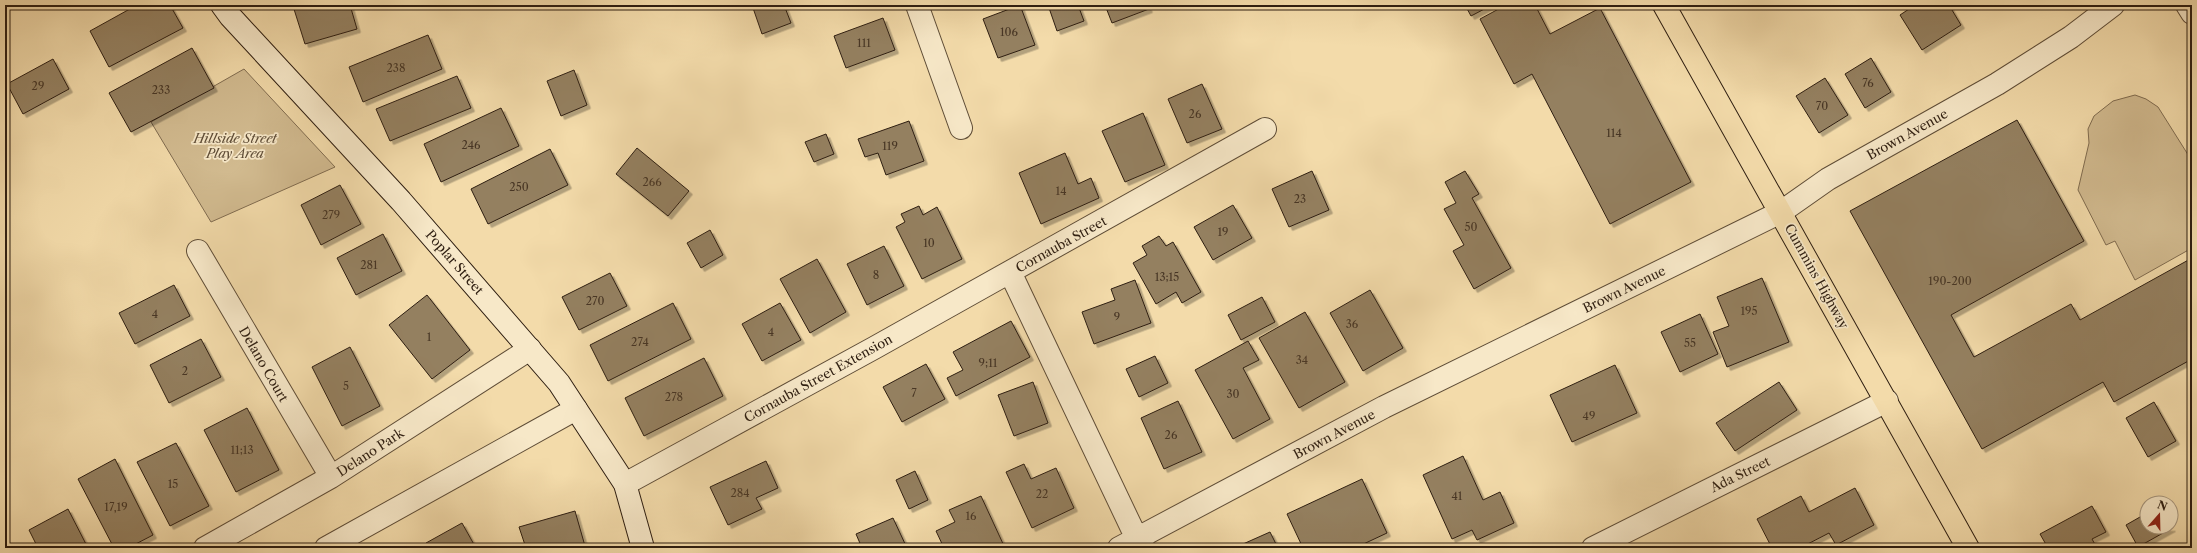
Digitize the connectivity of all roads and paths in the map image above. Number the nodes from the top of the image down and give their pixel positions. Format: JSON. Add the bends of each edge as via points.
{"nodes":[{"id":1,"x":222,"y":5,"type":"edge"},
{"id":2,"x":917,"y":5,"type":"edge"},
{"id":3,"x":1664,"y":5,"type":"edge"},
{"id":4,"x":2113,"y":5,"type":"edge"},
{"id":5,"x":2187,"y":5,"type":"edge"},
{"id":6,"x":2192,"y":13,"type":"edge"},
{"id":7,"x":961,"y":128,"type":"dead end"},
{"id":8,"x":1265,"y":129,"type":"dead end"},
{"id":9,"x":1781,"y":212,"type":"junction"},
{"id":10,"x":198,"y":251,"type":"dead end"},
{"id":11,"x":1010,"y":272,"type":"junction"},
{"id":12,"x":530,"y":349,"type":"junction"},
{"id":13,"x":1887,"y":401,"type":"junction"},
{"id":14,"x":576,"y":409,"type":"junction"},
{"id":15,"x":331,"y":477,"type":"junction"},
{"id":16,"x":625,"y":484,"type":"junction"},
{"id":17,"x":1133,"y":545,"type":"edge"},
{"id":18,"x":205,"y":548,"type":"edge"},
{"id":19,"x":326,"y":548,"type":"edge"},
{"id":20,"x":643,"y":548,"type":"edge"},
{"id":21,"x":1593,"y":548,"type":"edge"},
{"id":22,"x":1968,"y":548,"type":"edge"}],
"edges":[{"from":1,"to":12,"type":"street","name":"Poplar Street","via":[[401,201]]},
{"from":2,"to":7,"type":"street"},
{"from":3,"to":9,"type":"main road","name":"Cummins Highway"},
{"from":4,"to":9,"type":"street","name":"Brown Avenue","via":[[2071,37],[1997,84],[1828,179]]},
{"from":5,"to":6,"type":"street"},
{"from":8,"to":11,"type":"street","name":"Cornauba Street"},
{"from":9,"to":13,"type":"main road","name":"Cummins Highway"},
{"from":9,"to":17,"type":"street","name":"Brown Avenue","via":[[1384,407]]},
{"from":10,"to":15,"type":"street","name":"Delano Court"},
{"from":11,"to":16,"type":"street","name":"Cornauba Street Extension"},
{"from":11,"to":17,"type":"street","name":"Cornauba Street"},
{"from":12,"to":14,"type":"street","name":"Poplar Street","via":[[559,383]]},
{"from":12,"to":15,"type":"street","name":"Delano Park"},
{"from":13,"to":21,"type":"street","name":"Ada Street"},
{"from":13,"to":22,"type":"main road","name":"Cummins Highway"},
{"from":14,"to":16,"type":"street","name":"Poplar Street"},
{"from":14,"to":19,"type":"street"},
{"from":15,"to":18,"type":"street","name":"Delano Park"},
{"from":16,"to":20,"type":"street","name":"Poplar Street"}]}
